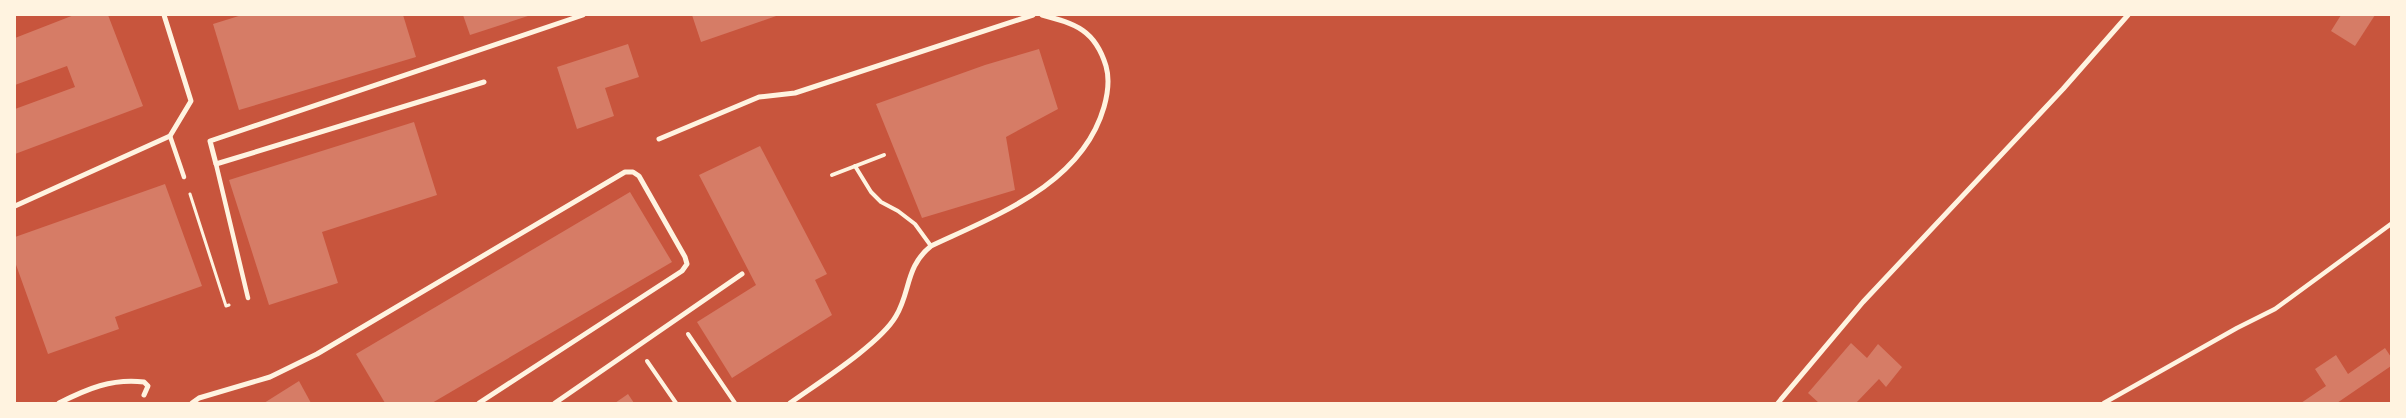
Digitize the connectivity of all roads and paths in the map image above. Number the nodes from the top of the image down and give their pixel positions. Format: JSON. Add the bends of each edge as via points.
{"nodes":[{"id":1,"x":164,"y":15,"type":"edge"},
{"id":2,"x":583,"y":15,"type":"edge"},
{"id":3,"x":1034,"y":15,"type":"edge"},
{"id":4,"x":1042,"y":15,"type":"edge"},
{"id":5,"x":2128,"y":15,"type":"edge"},
{"id":6,"x":484,"y":82,"type":"dead end"},
{"id":7,"x":170,"y":136,"type":"junction"},
{"id":8,"x":659,"y":140,"type":"dead end"},
{"id":9,"x":884,"y":155,"type":"dead end"},
{"id":10,"x":216,"y":164,"type":"junction"},
{"id":11,"x":855,"y":166,"type":"junction"},
{"id":12,"x":832,"y":175,"type":"dead end"},
{"id":13,"x":184,"y":177,"type":"joint"},
{"id":14,"x":15,"y":206,"type":"edge"},
{"id":15,"x":2391,"y":224,"type":"edge"},
{"id":16,"x":931,"y":246,"type":"junction"},
{"id":17,"x":742,"y":274,"type":"dead end"},
{"id":18,"x":248,"y":298,"type":"joint"},
{"id":19,"x":688,"y":334,"type":"dead end"},
{"id":20,"x":647,"y":361,"type":"dead end"},
{"id":21,"x":144,"y":395,"type":"dead end"},
{"id":22,"x":59,"y":403,"type":"edge"},
{"id":23,"x":192,"y":403,"type":"edge"},
{"id":24,"x":479,"y":403,"type":"edge"},
{"id":25,"x":555,"y":403,"type":"edge"},
{"id":26,"x":676,"y":403,"type":"edge"},
{"id":27,"x":736,"y":403,"type":"edge"},
{"id":28,"x":790,"y":403,"type":"edge"},
{"id":29,"x":1778,"y":403,"type":"edge"},
{"id":30,"x":2104,"y":403,"type":"edge"}],
"edges":[{"from":1,"to":7,"type":"street","via":[[191,102]]},
{"from":2,"to":10,"type":"street","via":[[210,141]]},
{"from":3,"to":8,"type":"street","via":[[795,93],[759,98]]},
{"from":4,"to":16,"type":"street","via":[[1078,27],[1092,36],[1100,48],[1108,74],[1100,120],[1071,165],[1049,182],[1007,210]]},
{"from":5,"to":29,"type":"street","via":[[1863,302]]},
{"from":6,"to":10,"type":"street"},
{"from":7,"to":13,"type":"street"},
{"from":7,"to":14,"type":"street"},
{"from":9,"to":11,"type":"lane"},
{"from":10,"to":18,"type":"street"},
{"from":11,"to":12,"type":"lane"},
{"from":11,"to":16,"type":"lane","via":[[880,202],[915,224]]},
{"from":13,"to":18,"type":"path","via":[[226,306]]},
{"from":15,"to":30,"type":"street","via":[[2275,309]]},
{"from":16,"to":28,"type":"street","via":[[920,255],[897,315],[883,334]]},
{"from":17,"to":25,"type":"street"},
{"from":19,"to":27,"type":"lane"},
{"from":20,"to":26,"type":"lane"},
{"from":21,"to":22,"type":"street","via":[[148,386],[144,382],[123,381],[93,387]]},
{"from":23,"to":24,"type":"street","via":[[198,398],[270,377],[316,354],[625,172],[639,176],[687,264],[682,271]]}]}
